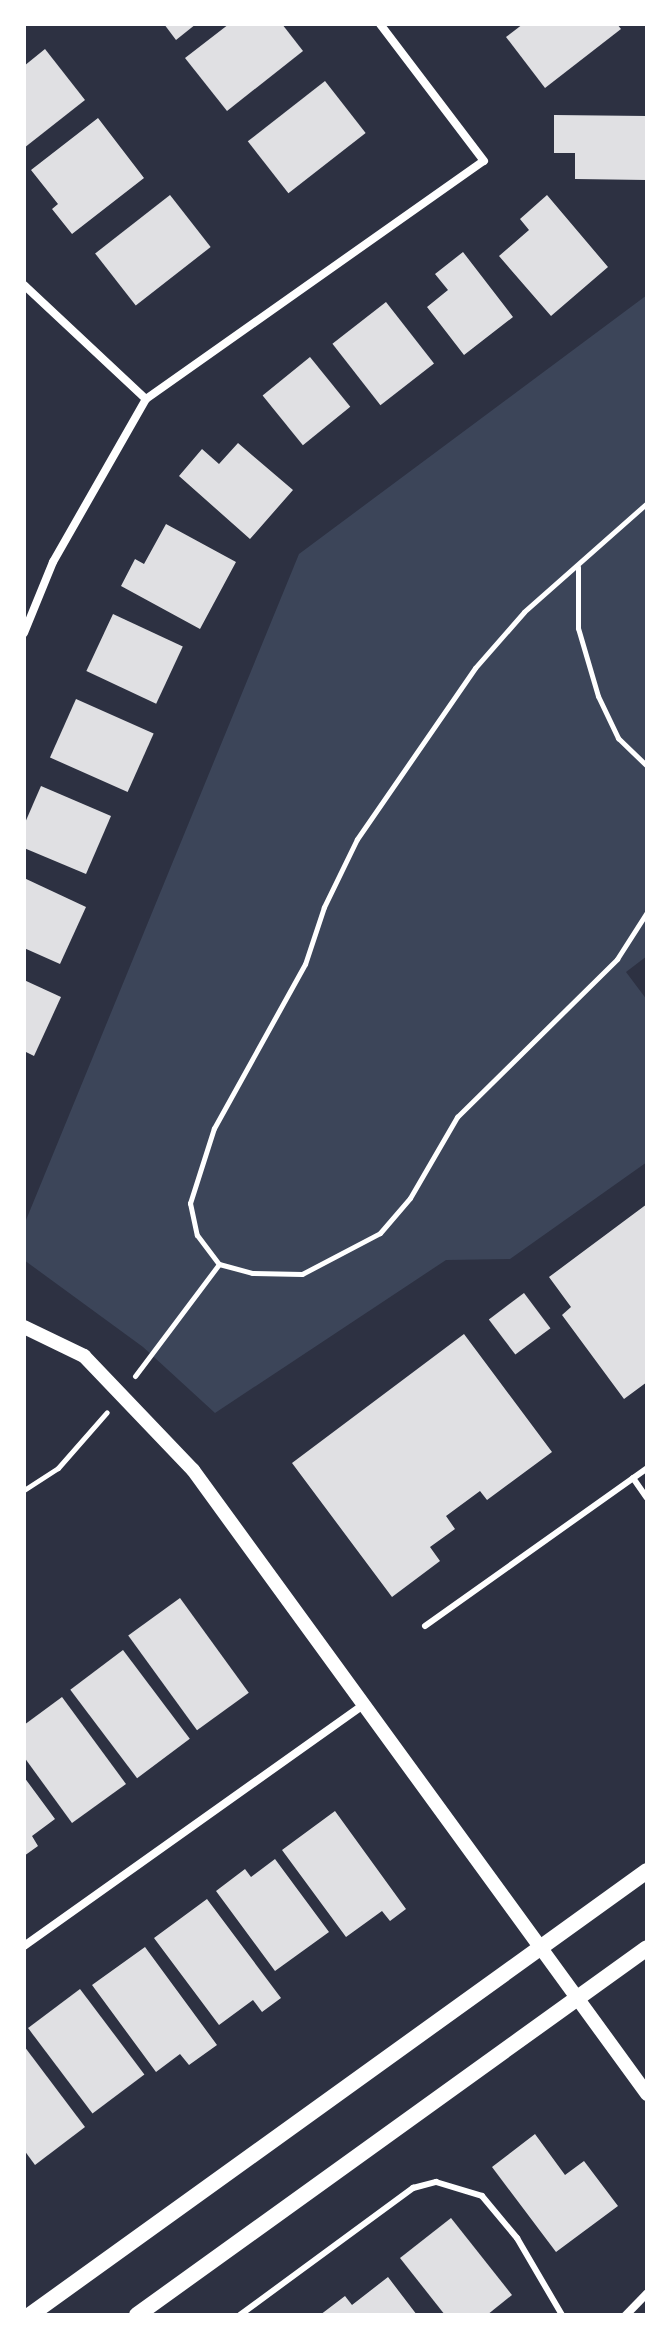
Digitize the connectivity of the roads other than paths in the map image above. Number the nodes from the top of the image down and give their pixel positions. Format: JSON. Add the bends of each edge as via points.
{"nodes":[{"id":1,"x":380,"y":24,"type":"edge"},
{"id":2,"x":24,"y":285,"type":"edge"},
{"id":3,"x":146,"y":399,"type":"junction"},
{"id":4,"x":24,"y":633,"type":"edge"},
{"id":5,"x":24,"y":1327,"type":"edge"},
{"id":6,"x":647,"y":1468,"type":"edge"},
{"id":7,"x":633,"y":1478,"type":"junction"},
{"id":8,"x":647,"y":1498,"type":"edge"},
{"id":9,"x":425,"y":1626,"type":"dead end"},
{"id":10,"x":365,"y":1703,"type":"junction"},
{"id":11,"x":647,"y":1871,"type":"edge"},
{"id":12,"x":543,"y":1945,"type":"junction"},
{"id":13,"x":24,"y":1946,"type":"edge"},
{"id":14,"x":647,"y":1948,"type":"edge"},
{"id":15,"x":579,"y":1997,"type":"junction"},
{"id":16,"x":647,"y":2094,"type":"edge"},
{"id":17,"x":647,"y":2293,"type":"edge"},
{"id":18,"x":30,"y":2315,"type":"edge"},
{"id":19,"x":137,"y":2315,"type":"edge"},
{"id":20,"x":240,"y":2315,"type":"edge"},
{"id":21,"x":562,"y":2315,"type":"edge"},
{"id":22,"x":626,"y":2315,"type":"edge"}],
"edges":[{"from":1,"to":3,"type":"street","via":[[484,161]]},
{"from":2,"to":3,"type":"street"},
{"from":3,"to":4,"type":"street","via":[[53,562]]},
{"from":5,"to":10,"type":"street","via":[[84,1356],[193,1470]]},
{"from":6,"to":7,"type":"lane"},
{"from":7,"to":8,"type":"lane"},
{"from":7,"to":9,"type":"lane"},
{"from":10,"to":12,"type":"street"},
{"from":10,"to":13,"type":"street"},
{"from":11,"to":12,"type":"main road"},
{"from":12,"to":15,"type":"street"},
{"from":12,"to":18,"type":"main road"},
{"from":14,"to":15,"type":"main road"},
{"from":15,"to":16,"type":"street"},
{"from":15,"to":19,"type":"main road"},
{"from":17,"to":22,"type":"street"},
{"from":20,"to":21,"type":"lane","via":[[413,2188],[436,2182],[482,2196],[517,2238]]}]}
